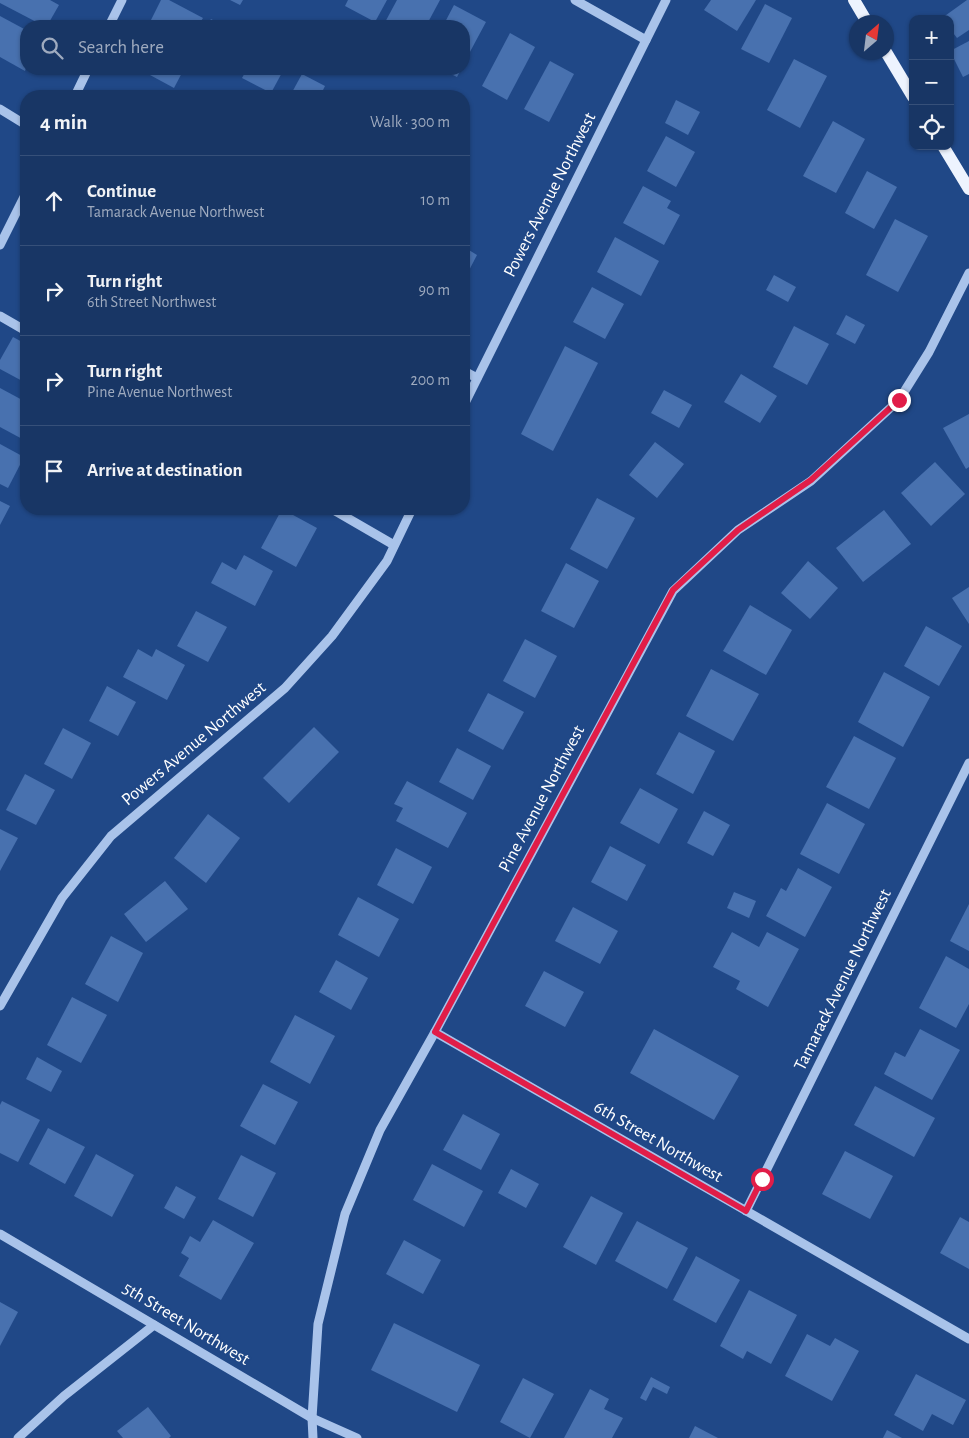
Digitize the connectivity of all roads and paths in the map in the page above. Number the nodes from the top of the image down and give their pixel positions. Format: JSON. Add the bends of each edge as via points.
{"nodes":[{"id":1,"x":122,"y":0,"type":"edge"},
{"id":2,"x":575,"y":0,"type":"edge"},
{"id":3,"x":666,"y":0,"type":"edge"},
{"id":4,"x":854,"y":0,"type":"edge"},
{"id":5,"x":863,"y":15,"type":"edge"},
{"id":6,"x":112,"y":20,"type":"edge"},
{"id":7,"x":646,"y":40,"type":"junction"},
{"id":8,"x":891,"y":60,"type":"edge"},
{"id":9,"x":85,"y":75,"type":"edge"},
{"id":10,"x":78,"y":90,"type":"edge"},
{"id":11,"x":909,"y":90,"type":"edge"},
{"id":12,"x":0,"y":109,"type":"edge"},
{"id":13,"x":20,"y":121,"type":"edge"},
{"id":14,"x":945,"y":150,"type":"edge"},
{"id":15,"x":969,"y":189,"type":"edge"},
{"id":16,"x":20,"y":205,"type":"edge"},
{"id":17,"x":0,"y":245,"type":"edge"},
{"id":18,"x":969,"y":273,"type":"edge"},
{"id":19,"x":0,"y":316,"type":"edge"},
{"id":20,"x":20,"y":328,"type":"edge"},
{"id":21,"x":470,"y":374,"type":"edge"},
{"id":22,"x":477,"y":378,"type":"junction"},
{"id":23,"x":470,"y":393,"type":"edge"},
{"id":24,"x":342,"y":515,"type":"edge"},
{"id":25,"x":409,"y":515,"type":"edge"},
{"id":26,"x":394,"y":545,"type":"junction"},
{"id":27,"x":969,"y":762,"type":"edge"},
{"id":28,"x":0,"y":1006,"type":"edge"},
{"id":29,"x":435,"y":1032,"type":"junction"},
{"id":30,"x":746,"y":1211,"type":"junction"},
{"id":31,"x":0,"y":1234,"type":"edge"},
{"id":32,"x":154,"y":1325,"type":"junction"},
{"id":33,"x":969,"y":1339,"type":"edge"},
{"id":34,"x":312,"y":1418,"type":"junction"},
{"id":35,"x":18,"y":1438,"type":"edge"},
{"id":36,"x":313,"y":1438,"type":"edge"},
{"id":37,"x":357,"y":1438,"type":"edge"}],
"edges":[{"from":1,"to":6,"type":"street"},
{"from":2,"to":7,"type":"street"},
{"from":3,"to":7,"type":"street","name":"Powers Avenue Northwest"},
{"from":4,"to":5,"type":"main road"},
{"from":7,"to":22,"type":"street","name":"Powers Avenue Northwest"},
{"from":8,"to":11,"type":"main road"},
{"from":9,"to":10,"type":"street"},
{"from":12,"to":13,"type":"street"},
{"from":14,"to":15,"type":"main road"},
{"from":16,"to":17,"type":"street"},
{"from":18,"to":29,"type":"street","name":"Pine Avenue Northwest","via":[[929,352],[899,400],[811,480],[738,530],[673,590]]},
{"from":19,"to":20,"type":"street"},
{"from":21,"to":22,"type":"street"},
{"from":22,"to":23,"type":"street","name":"Powers Avenue Northwest"},
{"from":24,"to":26,"type":"street"},
{"from":25,"to":26,"type":"street","name":"Powers Avenue Northwest"},
{"from":26,"to":28,"type":"street","name":"Powers Avenue Northwest","via":[[387,561],[332,636],[285,688],[111,836],[62,898]]},
{"from":27,"to":30,"type":"street","name":"Tamarack Avenue Northwest"},
{"from":29,"to":30,"type":"street","name":"6th Street Northwest"},
{"from":29,"to":34,"type":"street","name":"Pine Avenue Northwest","via":[[380,1130],[345,1214],[318,1324]]},
{"from":30,"to":33,"type":"street","name":"6th Street Northwest"},
{"from":31,"to":32,"type":"street","name":"5th Street Northwest"},
{"from":32,"to":34,"type":"street","name":"5th Street Northwest"},
{"from":32,"to":35,"type":"street","via":[[64,1396]]},
{"from":34,"to":36,"type":"street","name":"Pine Avenue Northwest"},
{"from":34,"to":37,"type":"street","name":"5th Street Northwest"}]}
